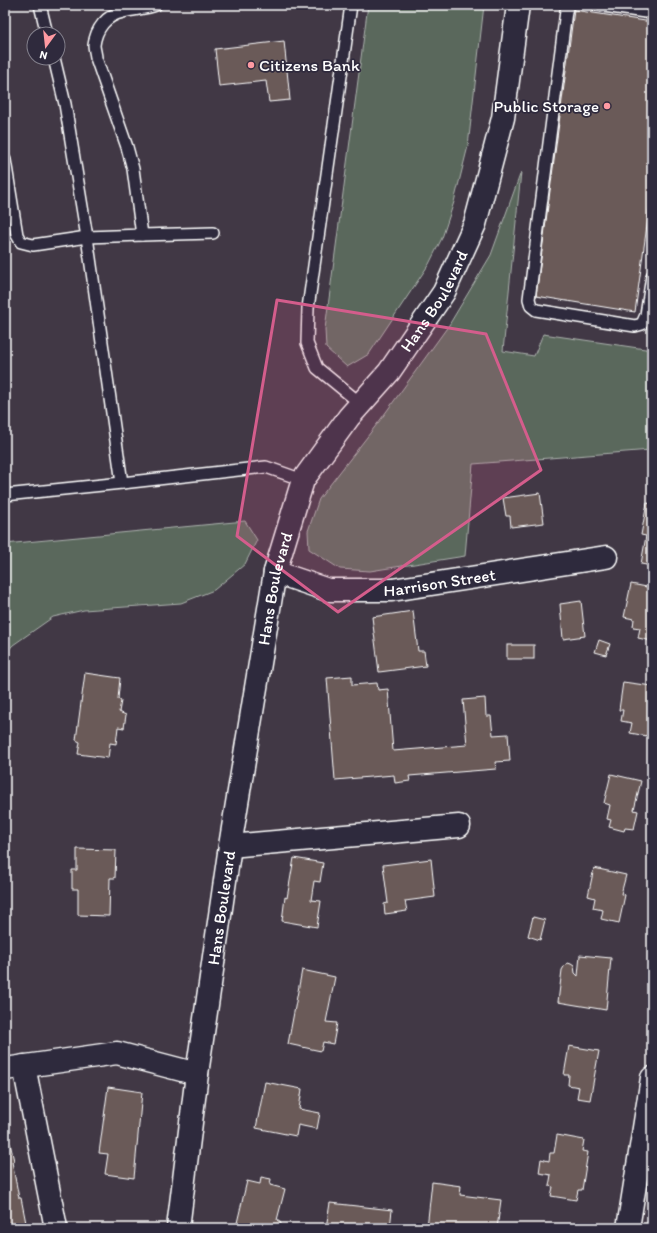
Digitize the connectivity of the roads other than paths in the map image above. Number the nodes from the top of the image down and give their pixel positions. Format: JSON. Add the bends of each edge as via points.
{"nodes":[{"id":1,"x":40,"y":5,"type":"edge"},
{"id":2,"x":156,"y":5,"type":"edge"},
{"id":3,"x":351,"y":5,"type":"edge"},
{"id":4,"x":518,"y":5,"type":"edge"},
{"id":5,"x":568,"y":5,"type":"edge"},
{"id":6,"x":597,"y":5,"type":"edge"},
{"id":7,"x":652,"y":13,"type":"edge"},
{"id":8,"x":45,"y":26,"type":"edge"},
{"id":9,"x":56,"y":66,"type":"edge"},
{"id":10,"x":5,"y":160,"type":"edge"},
{"id":11,"x":213,"y":233,"type":"dead end"},
{"id":12,"x":142,"y":235,"type":"junction"},
{"id":13,"x":87,"y":237,"type":"junction"},
{"id":14,"x":652,"y":276,"type":"edge"},
{"id":15,"x":361,"y":404,"type":"junction"},
{"id":16,"x":303,"y":480,"type":"junction"},
{"id":17,"x":122,"y":483,"type":"junction"},
{"id":18,"x":5,"y":495,"type":"edge"},
{"id":19,"x":606,"y":557,"type":"dead end"},
{"id":20,"x":275,"y":572,"type":"junction"},
{"id":21,"x":460,"y":826,"type":"dead end"},
{"id":22,"x":230,"y":846,"type":"junction"},
{"id":23,"x":15,"y":1068,"type":"edge"},
{"id":24,"x":197,"y":1074,"type":"junction"},
{"id":25,"x":652,"y":1078,"type":"edge"},
{"id":26,"x":56,"y":1228,"type":"edge"},
{"id":27,"x":178,"y":1228,"type":"edge"},
{"id":28,"x":628,"y":1228,"type":"edge"}],
"edges":[{"from":1,"to":8,"type":"lane"},
{"from":2,"to":12,"type":"lane","via":[[107,18],[99,28],[94,46],[133,169]]},
{"from":3,"to":15,"type":"lane","via":[[308,308],[307,343],[317,368]]},
{"from":4,"to":15,"type":"street","name":"Hans Boulevard","via":[[503,118],[475,224],[444,292],[389,372]]},
{"from":5,"to":14,"type":"lane","via":[[529,299],[531,306],[536,310],[635,326],[642,324],[646,315]]},
{"from":6,"to":7,"type":"lane"},
{"from":9,"to":13,"type":"lane","via":[[65,104]]},
{"from":10,"to":13,"type":"lane","via":[[17,235],[22,242],[33,245]]},
{"from":11,"to":12,"type":"lane"},
{"from":12,"to":13,"type":"lane"},
{"from":13,"to":17,"type":"lane"},
{"from":15,"to":16,"type":"street","name":"Hans Boulevard"},
{"from":16,"to":17,"type":"lane","via":[[266,467]]},
{"from":16,"to":20,"type":"street","name":"Hans Boulevard"},
{"from":17,"to":18,"type":"lane"},
{"from":19,"to":20,"type":"street","name":"Harrison Street","via":[[392,590],[328,590]]},
{"from":20,"to":22,"type":"street","name":"Hans Boulevard"},
{"from":21,"to":22,"type":"street"},
{"from":22,"to":24,"type":"street","name":"Hans Boulevard"},
{"from":23,"to":24,"type":"street","via":[[117,1053]]},
{"from":23,"to":26,"type":"street"},
{"from":24,"to":27,"type":"street","name":"Hans Boulevard"},
{"from":25,"to":28,"type":"street"}]}
